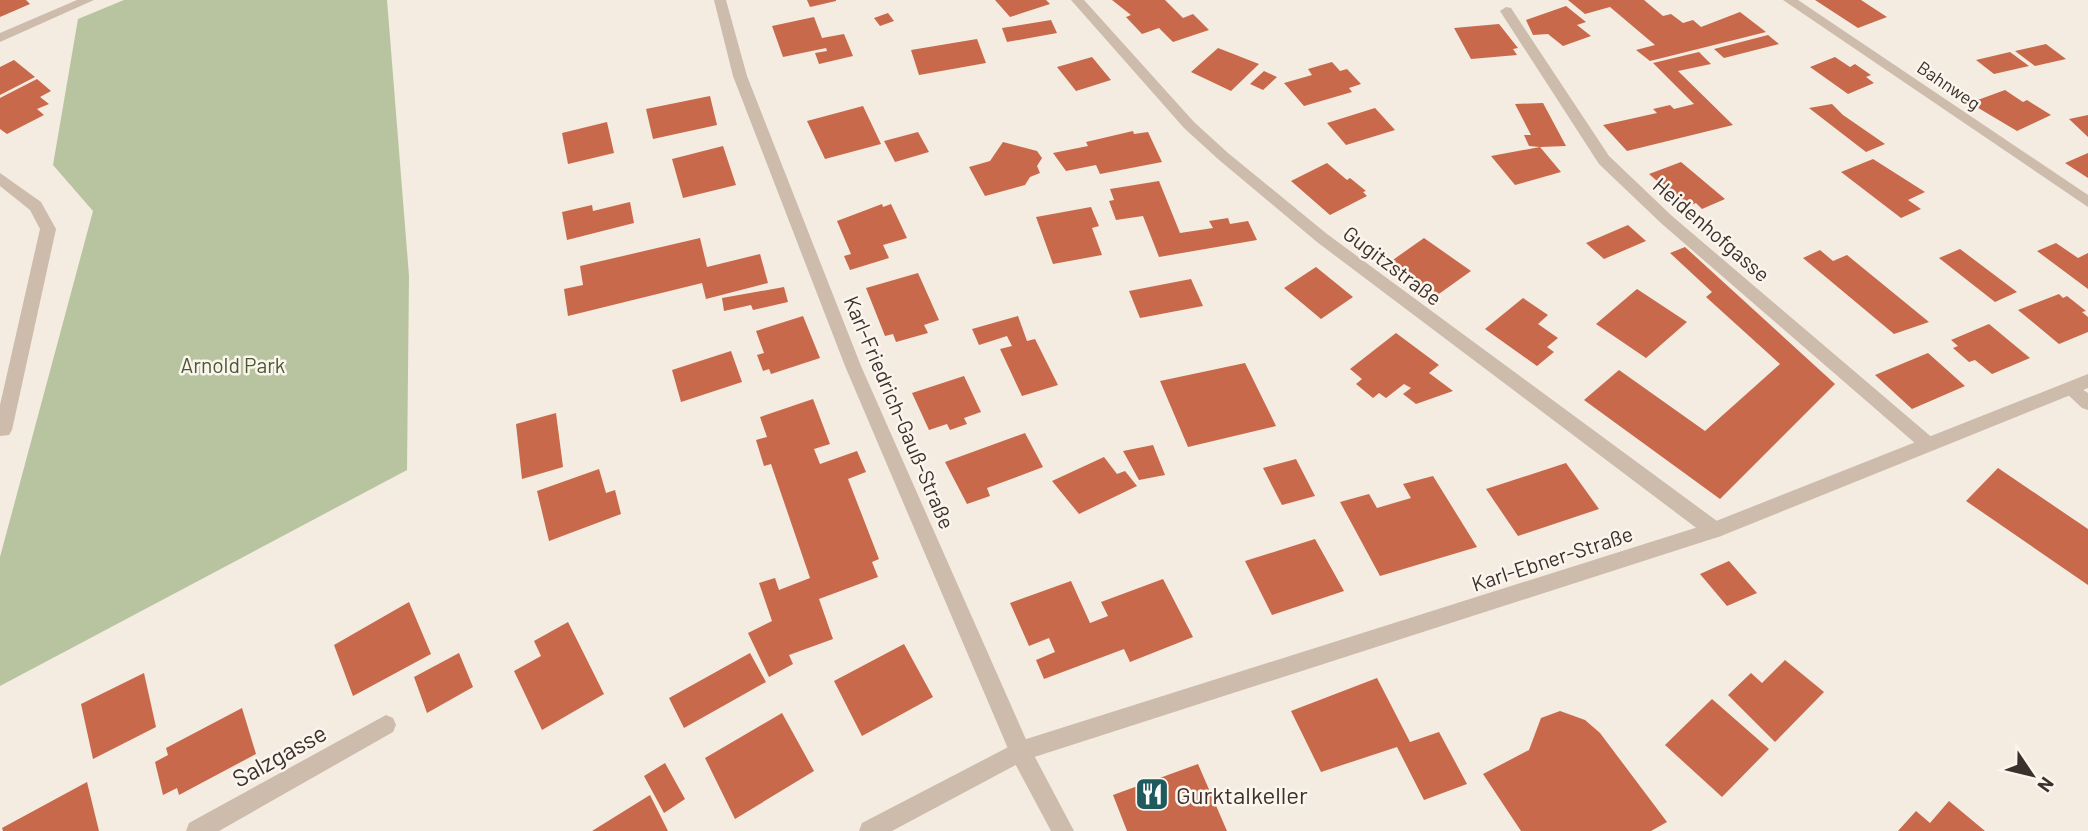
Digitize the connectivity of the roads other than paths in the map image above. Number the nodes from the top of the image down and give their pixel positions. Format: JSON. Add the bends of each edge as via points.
{"nodes":[{"id":1,"x":88,"y":0,"type":"edge"},
{"id":2,"x":720,"y":0,"type":"edge"},
{"id":3,"x":1077,"y":0,"type":"edge"},
{"id":4,"x":1789,"y":0,"type":"edge"},
{"id":5,"x":1506,"y":11,"type":"dead end"},
{"id":6,"x":0,"y":38,"type":"edge"},
{"id":7,"x":0,"y":178,"type":"edge"},
{"id":8,"x":2088,"y":202,"type":"edge"},
{"id":9,"x":2079,"y":385,"type":"edge"},
{"id":10,"x":2088,"y":403,"type":"edge"},
{"id":11,"x":3,"y":430,"type":"dead end"},
{"id":12,"x":1929,"y":445,"type":"junction"},
{"id":13,"x":1714,"y":530,"type":"junction"},
{"id":14,"x":386,"y":725,"type":"dead end"},
{"id":15,"x":1020,"y":751,"type":"junction"},
{"id":16,"x":197,"y":831,"type":"edge"},
{"id":17,"x":870,"y":831,"type":"edge"},
{"id":18,"x":1063,"y":831,"type":"edge"}],
"edges":[{"from":1,"to":6,"type":"street"},
{"from":2,"to":15,"type":"street","name":"Karl-Friedrich-Gauß-Straße","via":[[740,76],[853,366]]},
{"from":3,"to":13,"type":"street","name":"Gugitzstraße","via":[[1189,125],[1223,156],[1322,238]]},
{"from":4,"to":8,"type":"street","name":"Bahnweg"},
{"from":5,"to":12,"type":"street","name":"Heidenhofgasse","via":[[1604,160],[1667,220]]},
{"from":7,"to":11,"type":"street","via":[[38,208],[48,229]]},
{"from":9,"to":10,"type":"street"},
{"from":9,"to":12,"type":"street","name":"Karl-Ebner-Straße"},
{"from":12,"to":13,"type":"street","name":"Karl-Ebner-Straße"},
{"from":13,"to":15,"type":"street","name":"Karl-Ebner-Straße"},
{"from":14,"to":16,"type":"street","name":"Salzgasse"},
{"from":15,"to":17,"type":"street","name":"Karl-Ebner-Straße"},
{"from":15,"to":18,"type":"street","name":"Karl-Friedrich-Gauß-Straße"}]}
